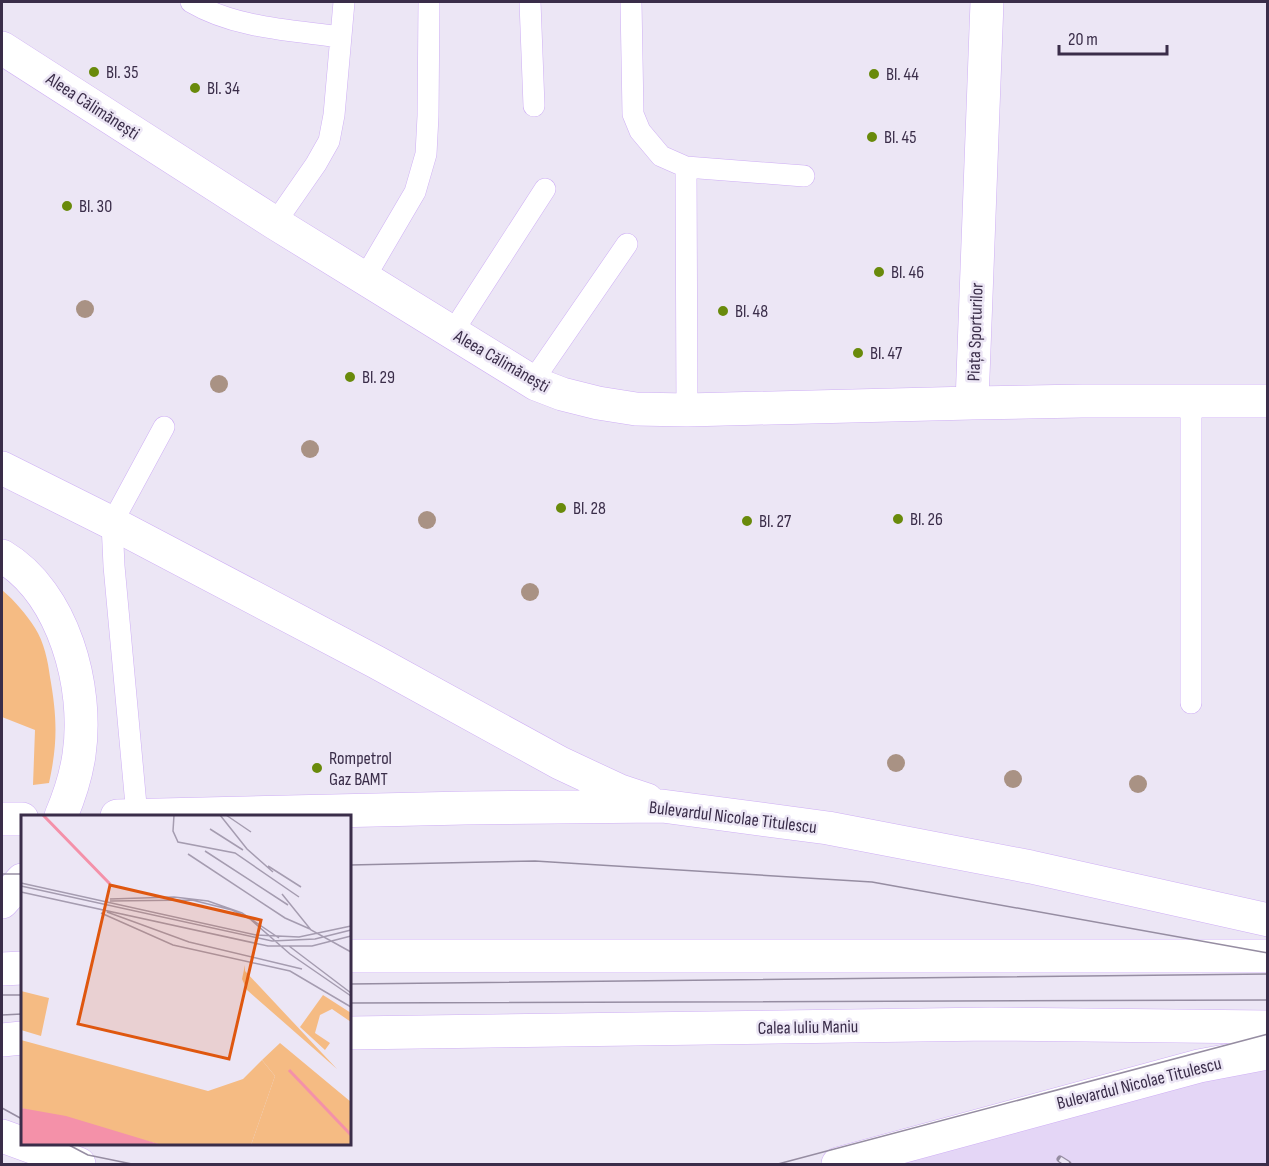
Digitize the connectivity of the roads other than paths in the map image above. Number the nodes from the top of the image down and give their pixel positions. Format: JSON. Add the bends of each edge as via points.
{"nodes":[{"id":1,"x":191,"y":2,"type":"edge"},
{"id":2,"x":344,"y":2,"type":"edge"},
{"id":3,"x":429,"y":2,"type":"edge"},
{"id":4,"x":530,"y":2,"type":"edge"},
{"id":5,"x":631,"y":2,"type":"edge"},
{"id":6,"x":987,"y":2,"type":"edge"},
{"id":7,"x":340,"y":37,"type":"junction"},
{"id":8,"x":2,"y":48,"type":"edge"},
{"id":9,"x":534,"y":106,"type":"dead end"},
{"id":10,"x":686,"y":167,"type":"junction"},
{"id":11,"x":804,"y":176,"type":"dead end"},
{"id":12,"x":545,"y":189,"type":"dead end"},
{"id":13,"x":275,"y":223,"type":"junction"},
{"id":14,"x":627,"y":244,"type":"dead end"},
{"id":15,"x":364,"y":279,"type":"junction"},
{"id":16,"x":452,"y":333,"type":"junction"},
{"id":17,"x":532,"y":382,"type":"junction"},
{"id":18,"x":1191,"y":400,"type":"junction"},
{"id":19,"x":1268,"y":401,"type":"edge"},
{"id":20,"x":972,"y":403,"type":"junction"},
{"id":21,"x":687,"y":410,"type":"junction"},
{"id":22,"x":164,"y":427,"type":"dead end"},
{"id":23,"x":2,"y":468,"type":"edge"},
{"id":24,"x":112,"y":523,"type":"junction"},
{"id":25,"x":2,"y":556,"type":"edge"},
{"id":26,"x":1191,"y":703,"type":"dead end"},
{"id":27,"x":662,"y":806,"type":"junction"},
{"id":28,"x":61,"y":815,"type":"edge"},
{"id":29,"x":136,"y":815,"type":"edge"},
{"id":30,"x":177,"y":815,"type":"edge"},
{"id":31,"x":2,"y":819,"type":"edge"},
{"id":32,"x":21,"y":819,"type":"edge"},
{"id":33,"x":21,"y":881,"type":"edge"},
{"id":34,"x":2,"y":902,"type":"edge"},
{"id":35,"x":1268,"y":920,"type":"edge"},
{"id":36,"x":351,"y":956,"type":"edge"},
{"id":37,"x":1268,"y":956,"type":"edge"},
{"id":38,"x":21,"y":968,"type":"edge"},
{"id":39,"x":2,"y":969,"type":"edge"},
{"id":40,"x":1268,"y":1027,"type":"edge"},
{"id":41,"x":351,"y":1033,"type":"edge"},
{"id":42,"x":21,"y":1038,"type":"edge"},
{"id":43,"x":2,"y":1040,"type":"edge"},
{"id":44,"x":1268,"y":1053,"type":"edge"},
{"id":45,"x":2,"y":1136,"type":"edge"},
{"id":46,"x":21,"y":1143,"type":"edge"},
{"id":47,"x":27,"y":1145,"type":"edge"},
{"id":48,"x":80,"y":1164,"type":"edge"},
{"id":49,"x":838,"y":1164,"type":"edge"}],
"edges":[{"from":1,"to":7,"type":"lane","via":[[228,19]]},
{"from":2,"to":7,"type":"lane"},
{"from":3,"to":15,"type":"lane","via":[[426,154],[415,192]]},
{"from":4,"to":9,"type":"lane"},
{"from":5,"to":10,"type":"lane","via":[[633,114],[640,130],[661,156]]},
{"from":6,"to":20,"type":"main road","name":"Piața Sporturilor"},
{"from":7,"to":13,"type":"lane","via":[[329,141]]},
{"from":8,"to":13,"type":"main road","name":"Aleea Călimănești"},
{"from":10,"to":11,"type":"lane"},
{"from":10,"to":21,"type":"lane"},
{"from":12,"to":16,"type":"lane"},
{"from":13,"to":15,"type":"main road","name":"Aleea Călimănești"},
{"from":14,"to":17,"type":"lane"},
{"from":15,"to":16,"type":"main road","name":"Aleea Călimănești"},
{"from":16,"to":17,"type":"main road","name":"Aleea Călimănești"},
{"from":17,"to":21,"type":"main road","name":"Aleea Călimănești","via":[[598,403],[636,409]]},
{"from":18,"to":19,"type":"main road","name":"Piața Sporturilor"},
{"from":18,"to":20,"type":"main road","name":"Piața Sporturilor"},
{"from":18,"to":26,"type":"lane"},
{"from":20,"to":21,"type":"main road","name":"Aleea Călimănești"},
{"from":22,"to":24,"type":"lane"},
{"from":23,"to":24,"type":"main road"},
{"from":24,"to":27,"type":"main road","via":[[560,763]]},
{"from":24,"to":29,"type":"lane"},
{"from":25,"to":28,"type":"main road","via":[[34,583],[51,606],[72,661],[81,720],[79,754]]},
{"from":27,"to":30,"type":"main road","name":"Bulevardul Nicolae Titulescu"},
{"from":27,"to":35,"type":"main road","name":"Bulevardul Nicolae Titulescu","via":[[850,832],[1031,867]]},
{"from":31,"to":32,"type":"main road"},
{"from":33,"to":34,"type":"main road"},
{"from":36,"to":37,"type":"main road"},
{"from":38,"to":39,"type":"main road"},
{"from":40,"to":41,"type":"main road","name":"Calea Iuliu Maniu","via":[[991,1024]]},
{"from":42,"to":43,"type":"main road"},
{"from":44,"to":49,"type":"main road","name":"Bulevardul Nicolae Titulescu","via":[[1199,1066]]},
{"from":45,"to":46,"type":"main road"},
{"from":47,"to":48,"type":"main road"}]}
